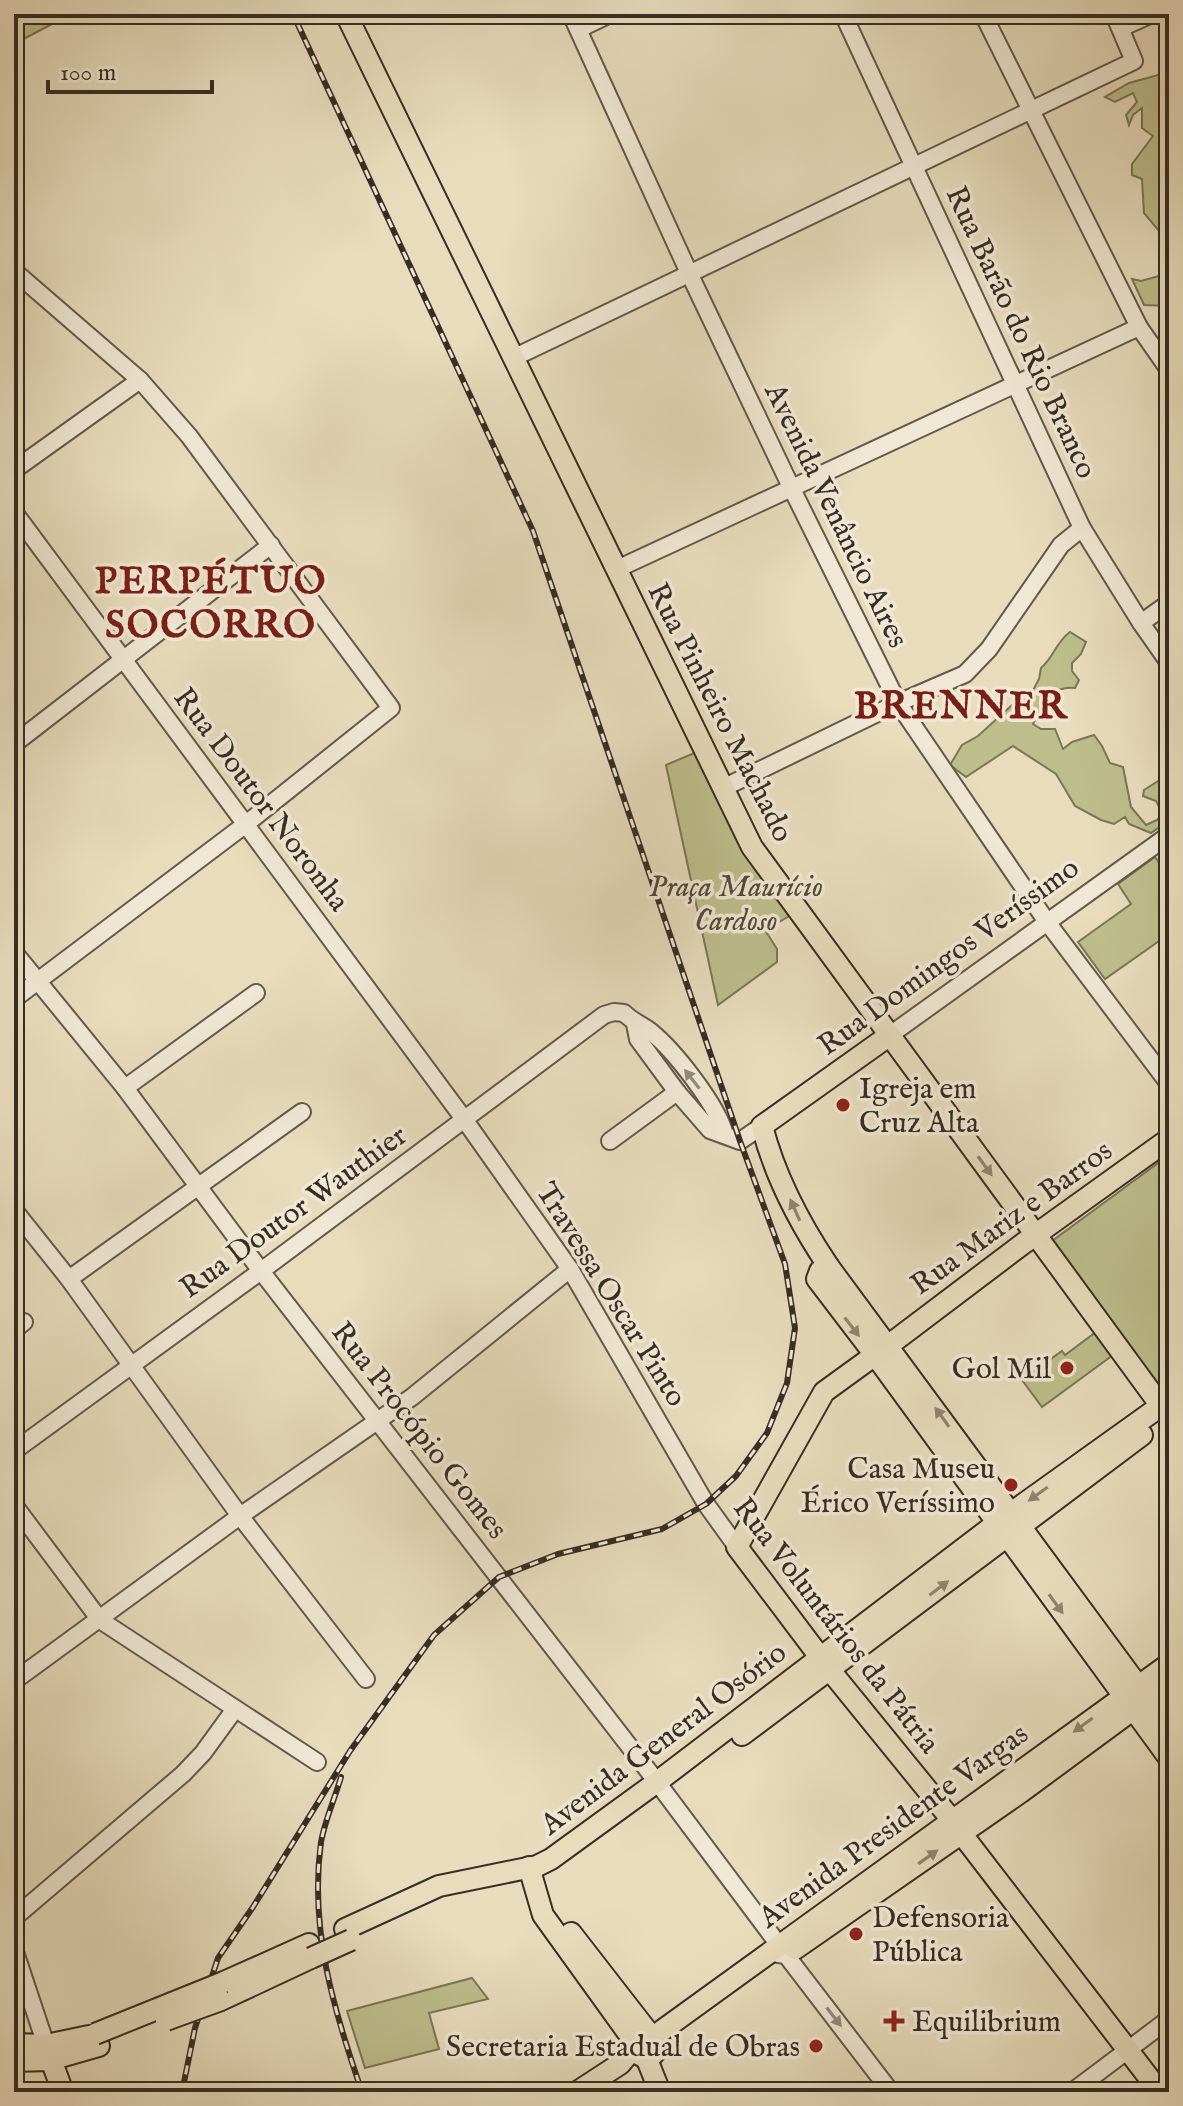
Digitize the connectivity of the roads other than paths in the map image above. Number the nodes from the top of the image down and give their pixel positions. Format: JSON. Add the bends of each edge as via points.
{"nodes":[{"id":1,"x":346,"y":14,"type":"edge"},
{"id":2,"x":610,"y":14,"type":"edge"},
{"id":3,"x":843,"y":14,"type":"edge"},
{"id":4,"x":983,"y":14,"type":"edge"},
{"id":5,"x":1152,"y":14,"type":"edge"},
{"id":6,"x":575,"y":21,"type":"edge"},
{"id":7,"x":1118,"y":21,"type":"edge"},
{"id":8,"x":1032,"y":112,"type":"junction"},
{"id":9,"x":916,"y":167,"type":"junction"},
{"id":10,"x":14,"y":271,"type":"edge"},
{"id":11,"x":689,"y":273,"type":"junction"},
{"id":12,"x":1139,"y":327,"type":"junction"},
{"id":13,"x":513,"y":358,"type":"junction"},
{"id":14,"x":1169,"y":370,"type":"edge"},
{"id":15,"x":140,"y":380,"type":"junction"},
{"id":16,"x":1013,"y":384,"type":"junction"},
{"id":17,"x":14,"y":470,"type":"edge"},
{"id":18,"x":791,"y":487,"type":"junction"},
{"id":19,"x":14,"y":512,"type":"edge"},
{"id":20,"x":1082,"y":528,"type":"junction"},
{"id":21,"x":271,"y":545,"type":"junction"},
{"id":22,"x":617,"y":569,"type":"junction"},
{"id":23,"x":1169,"y":603,"type":"edge"},
{"id":24,"x":1141,"y":623,"type":"junction"},
{"id":25,"x":124,"y":661,"type":"junction"},
{"id":26,"x":1169,"y":663,"type":"edge"},
{"id":27,"x":898,"y":703,"type":"junction"},
{"id":28,"x":14,"y":744,"type":"edge"},
{"id":29,"x":723,"y":788,"type":"junction"},
{"id":30,"x":246,"y":824,"type":"junction"},
{"id":31,"x":1169,"y":835,"type":"edge"},
{"id":32,"x":1047,"y":922,"type":"junction"},
{"id":33,"x":14,"y":952,"type":"edge"},
{"id":34,"x":37,"y":981,"type":"junction"},
{"id":35,"x":256,"y":993,"type":"dead end"},
{"id":36,"x":14,"y":999,"type":"edge"},
{"id":37,"x":630,"y":1018,"type":"junction"},
{"id":38,"x":890,"y":1035,"type":"junction"},
{"id":39,"x":1169,"y":1084,"type":"edge"},
{"id":40,"x":125,"y":1088,"type":"junction"},
{"id":41,"x":677,"y":1092,"type":"junction"},
{"id":42,"x":302,"y":1112,"type":"dead end"},
{"id":43,"x":464,"y":1119,"type":"junction"},
{"id":44,"x":762,"y":1126,"type":"junction"},
{"id":45,"x":725,"y":1135,"type":"junction"},
{"id":46,"x":1169,"y":1139,"type":"edge"},
{"id":47,"x":610,"y":1141,"type":"dead end"},
{"id":48,"x":198,"y":1186,"type":"junction"},
{"id":49,"x":14,"y":1210,"type":"edge"},
{"id":50,"x":1035,"y":1235,"type":"junction"},
{"id":51,"x":570,"y":1269,"type":"junction"},
{"id":52,"x":261,"y":1271,"type":"junction"},
{"id":53,"x":69,"y":1279,"type":"junction"},
{"id":54,"x":882,"y":1350,"type":"junction"},
{"id":55,"x":130,"y":1365,"type":"junction"},
{"id":56,"x":1167,"y":1410,"type":"edge"},
{"id":57,"x":377,"y":1419,"type":"junction"},
{"id":58,"x":14,"y":1451,"type":"edge"},
{"id":59,"x":706,"y":1504,"type":"joint"},
{"id":60,"x":14,"y":1505,"type":"edge"},
{"id":61,"x":240,"y":1516,"type":"junction"},
{"id":62,"x":1009,"y":1525,"type":"junction"},
{"id":63,"x":737,"y":1547,"type":"junction"},
{"id":64,"x":100,"y":1620,"type":"junction"},
{"id":65,"x":825,"y":1663,"type":"junction"},
{"id":66,"x":1169,"y":1664,"type":"edge"},
{"id":67,"x":366,"y":1679,"type":"dead end"},
{"id":68,"x":14,"y":1681,"type":"edge"},
{"id":69,"x":1169,"y":1683,"type":"edge"},
{"id":70,"x":1135,"y":1697,"type":"junction"},
{"id":71,"x":235,"y":1709,"type":"junction"},
{"id":72,"x":1169,"y":1728,"type":"edge"},
{"id":73,"x":1169,"y":1758,"type":"edge"},
{"id":74,"x":317,"y":1762,"type":"dead end"},
{"id":75,"x":660,"y":1788,"type":"junction"},
{"id":76,"x":956,"y":1826,"type":"junction"},
{"id":77,"x":534,"y":1872,"type":"junction"},
{"id":78,"x":14,"y":1918,"type":"edge"},
{"id":79,"x":14,"y":1949,"type":"edge"},
{"id":80,"x":782,"y":1950,"type":"junction"},
{"id":81,"x":1169,"y":2019,"type":"edge"},
{"id":82,"x":14,"y":2044,"type":"edge"},
{"id":83,"x":647,"y":2047,"type":"junction"},
{"id":84,"x":1128,"y":2049,"type":"junction"},
{"id":85,"x":48,"y":2052,"type":"junction"},
{"id":86,"x":14,"y":2061,"type":"edge"},
{"id":87,"x":659,"y":2086,"type":"edge"},
{"id":88,"x":63,"y":2092,"type":"edge"},
{"id":89,"x":577,"y":2092,"type":"edge"},
{"id":90,"x":891,"y":2092,"type":"edge"},
{"id":91,"x":1072,"y":2092,"type":"edge"},
{"id":92,"x":1160,"y":2092,"type":"edge"}],
"edges":[{"from":1,"to":13,"type":"main road","name":"Rua Pinheiro Machado"},
{"from":2,"to":6,"type":"street"},
{"from":3,"to":9,"type":"street","name":"Rua Barão do Rio Branco"},
{"from":4,"to":8,"type":"street"},
{"from":5,"to":7,"type":"street"},
{"from":6,"to":11,"type":"street","name":"Avenida Venâncio Aires"},
{"from":7,"to":8,"type":"street","via":[[1134,61]]},
{"from":8,"to":9,"type":"street"},
{"from":8,"to":12,"type":"street"},
{"from":9,"to":11,"type":"street"},
{"from":9,"to":16,"type":"street","name":"Rua Barão do Rio Branco"},
{"from":10,"to":15,"type":"street"},
{"from":11,"to":13,"type":"street"},
{"from":11,"to":18,"type":"street","name":"Avenida Venâncio Aires"},
{"from":12,"to":14,"type":"street"},
{"from":12,"to":16,"type":"street"},
{"from":13,"to":22,"type":"main road","name":"Rua Pinheiro Machado"},
{"from":15,"to":17,"type":"street"},
{"from":15,"to":21,"type":"street"},
{"from":16,"to":18,"type":"street"},
{"from":16,"to":20,"type":"street","name":"Rua Barão do Rio Branco"},
{"from":18,"to":22,"type":"street"},
{"from":18,"to":27,"type":"street","name":"Avenida Venâncio Aires"},
{"from":19,"to":25,"type":"street","name":"Rua Doutor Noronha"},
{"from":20,"to":24,"type":"street","name":"Rua Barão do Rio Branco"},
{"from":20,"to":27,"type":"street","via":[[1061,545],[989,649],[965,674]]},
{"from":21,"to":25,"type":"street"},
{"from":21,"to":30,"type":"street","via":[[391,708]]},
{"from":22,"to":29,"type":"main road","name":"Rua Pinheiro Machado"},
{"from":23,"to":24,"type":"street"},
{"from":24,"to":26,"type":"street","name":"Rua Barão do Rio Branco"},
{"from":25,"to":28,"type":"street"},
{"from":25,"to":30,"type":"street","name":"Rua Doutor Noronha"},
{"from":27,"to":29,"type":"street"},
{"from":27,"to":32,"type":"street","name":"Avenida Venâncio Aires"},
{"from":29,"to":38,"type":"main road","name":"Rua Pinheiro Machado","via":[[770,874]]},
{"from":30,"to":34,"type":"street"},
{"from":30,"to":43,"type":"street","name":"Rua Doutor Noronha"},
{"from":31,"to":32,"type":"street","name":"Rua Domingos Veríssimo"},
{"from":32,"to":38,"type":"street","name":"Rua Domingos Veríssimo"},
{"from":32,"to":39,"type":"street","name":"Avenida Venâncio Aires"},
{"from":33,"to":34,"type":"street","name":"Rua Procópio Gomes"},
{"from":34,"to":36,"type":"street"},
{"from":34,"to":40,"type":"street","name":"Rua Procópio Gomes"},
{"from":35,"to":40,"type":"street"},
{"from":37,"to":41,"type":"street","via":[[638,1039]]},
{"from":37,"to":43,"type":"street","name":"Rua Doutor Wauthier","via":[[614,1012],[604,1015]]},
{"from":45,"to":37,"type":"street","one_way":true,"via":[[721,1119],[680,1064],[649,1030]]},
{"from":38,"to":44,"type":"main road","name":"Rua Domingos Veríssimo"},
{"from":38,"to":50,"type":"main road","name":"Rua Pinheiro Machado","one_way":true},
{"from":40,"to":48,"type":"street","name":"Rua Procópio Gomes"},
{"from":41,"to":45,"type":"street","via":[[710,1130]]},
{"from":41,"to":47,"type":"street"},
{"from":42,"to":48,"type":"street"},
{"from":43,"to":51,"type":"street","name":"Travessa Oscar Pinto"},
{"from":43,"to":52,"type":"street","name":"Rua Doutor Wauthier"},
{"from":44,"to":45,"type":"street","via":[[740,1141]]},
{"from":54,"to":44,"type":"main road","one_way":true,"via":[[802,1225]]},
{"from":46,"to":50,"type":"main road","name":"Rua Mariz e Barros"},
{"from":48,"to":52,"type":"street","name":"Rua Procópio Gomes"},
{"from":48,"to":53,"type":"street"},
{"from":49,"to":53,"type":"street"},
{"from":50,"to":54,"type":"main road","name":"Rua Mariz e Barros"},
{"from":50,"to":56,"type":"main road","name":"Rua Pinheiro Machado"},
{"from":51,"to":57,"type":"street","via":[[412,1397]]},
{"from":51,"to":59,"type":"street","name":"Travessa Oscar Pinto"},
{"from":52,"to":55,"type":"street","name":"Rua Doutor Wauthier"},
{"from":52,"to":57,"type":"street","name":"Rua Procópio Gomes"},
{"from":53,"to":55,"type":"street"},
{"from":54,"to":62,"type":"main road"},
{"from":54,"to":63,"type":"main road","name":"Rua Mariz e Barros","via":[[824,1392]]},
{"from":55,"to":58,"type":"street","name":"Rua Doutor Wauthier"},
{"from":55,"to":61,"type":"street"},
{"from":56,"to":62,"type":"main road","name":"Avenida General Osório"},
{"from":57,"to":61,"type":"street"},
{"from":57,"to":75,"type":"street","name":"Rua Procópio Gomes"},
{"from":59,"to":63,"type":"street","name":"Rua Voluntários da Pátria"},
{"from":60,"to":64,"type":"street"},
{"from":61,"to":64,"type":"street"},
{"from":61,"to":67,"type":"street"},
{"from":62,"to":65,"type":"main road","name":"Avenida General Osório"},
{"from":62,"to":70,"type":"main road"},
{"from":63,"to":65,"type":"main road","name":"Rua Voluntários da Pátria"},
{"from":64,"to":68,"type":"street"},
{"from":64,"to":71,"type":"street"},
{"from":65,"to":75,"type":"main road","name":"Avenida General Osório"},
{"from":65,"to":76,"type":"main road","name":"Rua Voluntários da Pátria"},
{"from":66,"to":70,"type":"main road","name":"Avenida Presidente Vargas"},
{"from":69,"to":70,"type":"main road","name":"Avenida Presidente Vargas"},
{"from":70,"to":72,"type":"main road"},
{"from":70,"to":73,"type":"main road"},
{"from":70,"to":76,"type":"main road","name":"Avenida Presidente Vargas"},
{"from":71,"to":74,"type":"street"},
{"from":71,"to":78,"type":"street","via":[[183,1774]]},
{"from":75,"to":77,"type":"main road","name":"Avenida General Osório","via":[[554,1872]]},
{"from":75,"to":80,"type":"street","name":"Rua Procópio Gomes"},
{"from":76,"to":80,"type":"main road","name":"Avenida Presidente Vargas"},
{"from":76,"to":84,"type":"main road","name":"Rua Voluntários da Pátria"},
{"from":77,"to":83,"type":"main road","via":[[545,1908]]},
{"from":77,"to":85,"type":"main road","name":"Avenida General Osório","bridge":true,"via":[[398,1911],[222,1991],[97,2040]]},
{"from":79,"to":85,"type":"street"},
{"from":80,"to":83,"type":"main road","name":"Avenida Presidente Vargas"},
{"from":80,"to":90,"type":"street","name":"Rua Procópio Gomes","one_way":true},
{"from":81,"to":84,"type":"street"},
{"from":82,"to":85,"type":"main road"},
{"from":83,"to":87,"type":"main road"},
{"from":83,"to":89,"type":"main road","name":"Avenida Presidente Vargas"},
{"from":84,"to":91,"type":"street"},
{"from":84,"to":92,"type":"main road","name":"Rua Voluntários da Pátria"},
{"from":85,"to":86,"type":"main road"},
{"from":85,"to":88,"type":"main road"}]}
